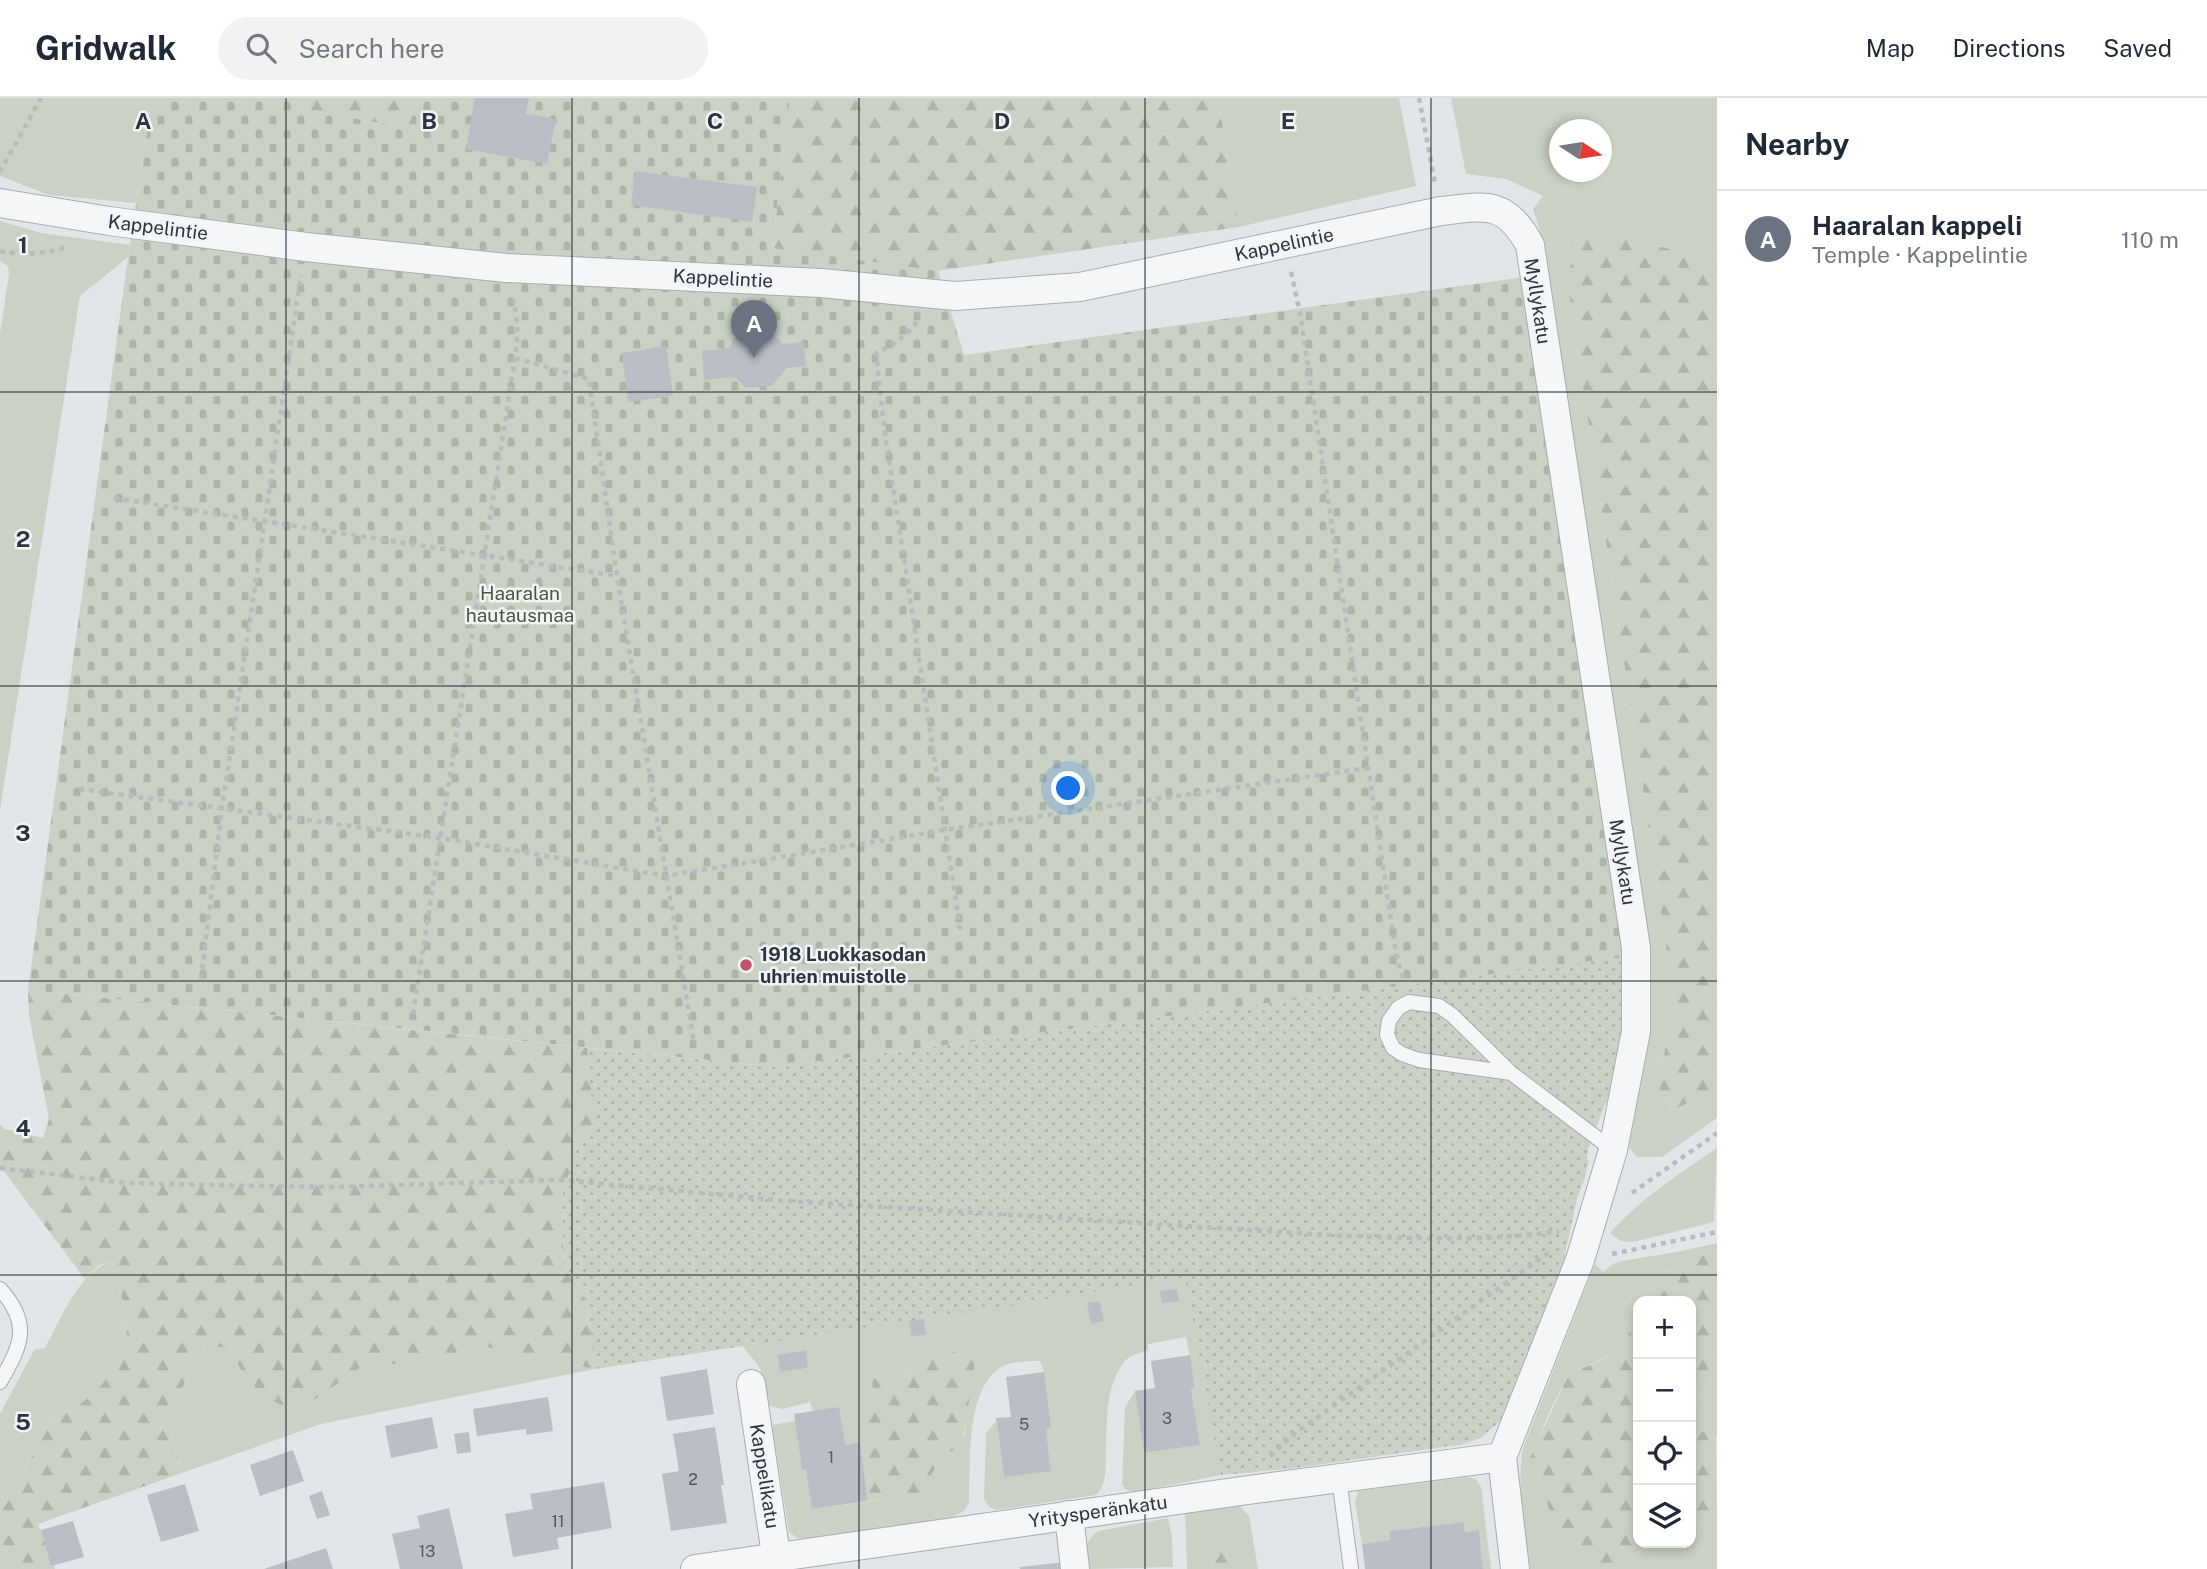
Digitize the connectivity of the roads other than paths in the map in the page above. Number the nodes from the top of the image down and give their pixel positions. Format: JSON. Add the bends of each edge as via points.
{"nodes":[{"id":1,"x":0,"y":202,"type":"edge"},
{"id":2,"x":1441,"y":211,"type":"joint"},
{"id":3,"x":1511,"y":1073,"type":"junction"},
{"id":4,"x":1613,"y":1150,"type":"junction"},
{"id":5,"x":0,"y":1289,"type":"edge"},
{"id":6,"x":0,"y":1382,"type":"edge"},
{"id":7,"x":751,"y":1384,"type":"dead end"},
{"id":8,"x":1502,"y":1457,"type":"junction"},
{"id":9,"x":1339,"y":1478,"type":"junction"},
{"id":10,"x":1069,"y":1516,"type":"junction"},
{"id":11,"x":777,"y":1564,"type":"edge"},
{"id":12,"x":695,"y":1569,"type":"edge"},
{"id":13,"x":1076,"y":1569,"type":"edge"},
{"id":14,"x":1351,"y":1569,"type":"edge"},
{"id":15,"x":1515,"y":1569,"type":"edge"}],
"edges":[{"from":1,"to":2,"type":"street","name":"Kappelintie","via":[[306,247],[506,268],[821,283],[933,295],[1080,287]]},
{"from":2,"to":4,"type":"street","name":"Myllykatu","via":[[1477,207],[1502,211],[1518,224],[1530,244],[1636,948],[1636,1031]]},
{"from":3,"to":3,"type":"lane","via":[[1439,1006],[1409,1002],[1388,1021],[1387,1035],[1402,1055]]},
{"from":3,"to":4,"type":"lane"},
{"from":4,"to":8,"type":"street","name":"Myllykatu","via":[[1580,1260]]},
{"from":5,"to":6,"type":"lane","via":[[22,1331],[16,1355]]},
{"from":7,"to":11,"type":"street","name":"Kappelikatu"},
{"from":8,"to":9,"type":"street","name":"Yritysperänkatu"},
{"from":8,"to":15,"type":"street","name":"Myllykatu"},
{"from":9,"to":10,"type":"street","name":"Yritysperänkatu"},
{"from":9,"to":14,"type":"lane"},
{"from":10,"to":11,"type":"street","name":"Yritysperänkatu"},
{"from":10,"to":13,"type":"street"},
{"from":11,"to":12,"type":"street","name":"Yritysperänkatu"}]}
